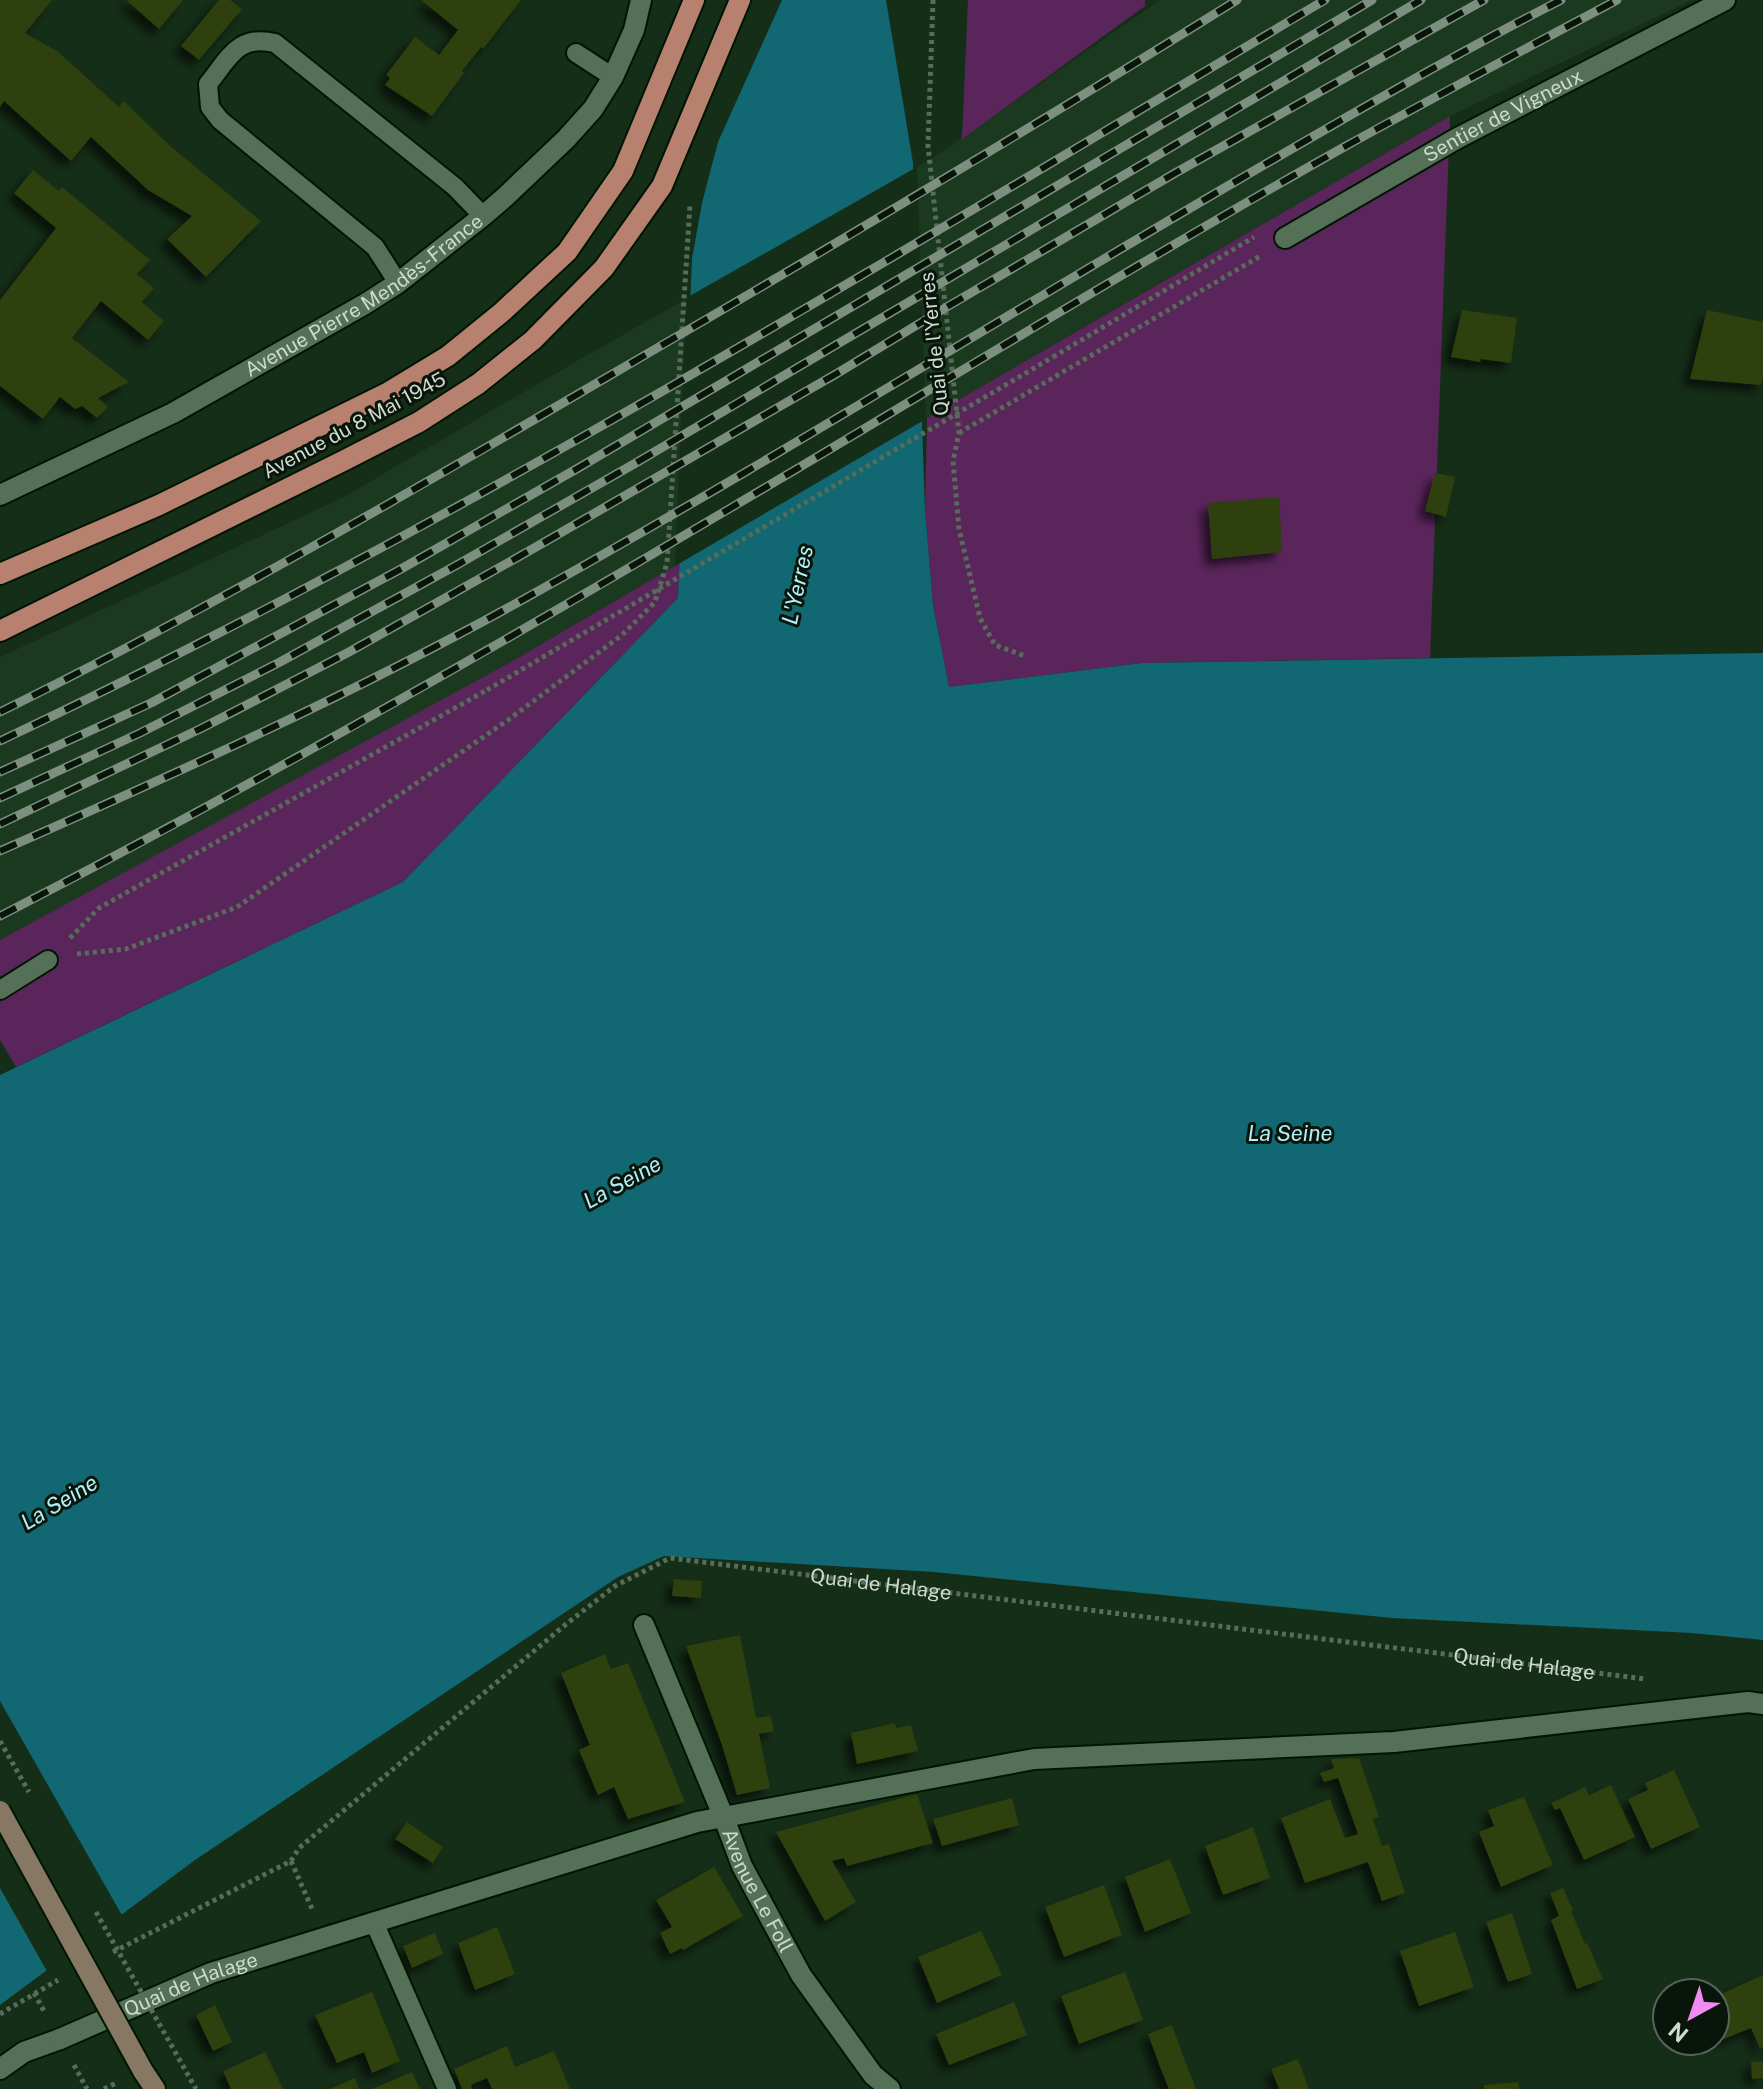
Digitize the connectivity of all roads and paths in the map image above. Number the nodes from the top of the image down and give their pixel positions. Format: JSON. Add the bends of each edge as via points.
{"nodes":[{"id":1,"x":641,"y":0,"type":"edge"},
{"id":2,"x":685,"y":0,"type":"edge"},
{"id":3,"x":694,"y":0,"type":"edge"},
{"id":4,"x":740,"y":0,"type":"edge"},
{"id":5,"x":933,"y":0,"type":"edge"},
{"id":6,"x":1725,"y":0,"type":"edge"},
{"id":7,"x":683,"y":28,"type":"junction"},
{"id":8,"x":576,"y":53,"type":"dead end"},
{"id":9,"x":613,"y":77,"type":"junction"},
{"id":10,"x":695,"y":191,"type":"dead end"},
{"id":11,"x":483,"y":216,"type":"junction"},
{"id":12,"x":1285,"y":238,"type":"junction"},
{"id":13,"x":398,"y":283,"type":"junction"},
{"id":14,"x":959,"y":433,"type":"junction"},
{"id":15,"x":0,"y":495,"type":"edge"},
{"id":16,"x":0,"y":574,"type":"edge"},
{"id":17,"x":0,"y":631,"type":"edge"},
{"id":18,"x":1025,"y":656,"type":"dead end"},
{"id":19,"x":48,"y":960,"type":"junction"},
{"id":20,"x":0,"y":990,"type":"edge"},
{"id":21,"x":644,"y":1625,"type":"dead end"},
{"id":22,"x":1658,"y":1680,"type":"dead end"},
{"id":23,"x":1763,"y":1704,"type":"edge"},
{"id":24,"x":0,"y":1811,"type":"edge"},
{"id":25,"x":724,"y":1818,"type":"junction"},
{"id":26,"x":291,"y":1861,"type":"junction"},
{"id":27,"x":374,"y":1922,"type":"junction"},
{"id":28,"x":324,"y":1938,"type":"junction"},
{"id":29,"x":102,"y":1958,"type":"dead end"},
{"id":30,"x":61,"y":1979,"type":"dead end"},
{"id":31,"x":0,"y":2014,"type":"edge"},
{"id":32,"x":0,"y":2069,"type":"edge"},
{"id":33,"x":155,"y":2089,"type":"edge"},
{"id":34,"x":447,"y":2089,"type":"edge"},
{"id":35,"x":890,"y":2089,"type":"edge"}],
"edges":[{"from":1,"to":9,"type":"street","name":"Avenue Pierre Mendès-France"},
{"from":2,"to":7,"type":"street"},
{"from":3,"to":7,"type":"main road","name":"Avenue du 8 Mai 1945"},
{"from":4,"to":17,"type":"main road","name":"Avenue du 8 Mai 1945","via":[[662,186],[604,268],[533,340],[419,422]]},
{"from":5,"to":14,"type":"path","name":"Quai de l'Yerres","via":[[928,146]]},
{"from":6,"to":12,"type":"street","name":"Sentier de Vigneux","via":[[1456,139]]},
{"from":7,"to":16,"type":"main road","name":"Avenue du 8 Mai 1945","via":[[623,171],[567,252],[448,356],[387,393],[200,486]]},
{"from":8,"to":9,"type":"lane"},
{"from":9,"to":11,"type":"street","name":"Avenue Pierre Mendès-France","via":[[566,139]]},
{"from":10,"to":19,"type":"path","via":[[689,206],[667,563],[655,602],[622,635],[546,692],[237,907],[126,949]]},
{"from":11,"to":13,"type":"street","name":"Avenue Pierre Mendès-France"},
{"from":11,"to":13,"type":"lane","via":[[455,187],[275,43],[241,44],[208,84],[210,107],[375,247]]},
{"from":12,"to":14,"type":"path"},
{"from":12,"to":19,"type":"path","bridge":true,"via":[[1260,233],[487,690],[99,908]]},
{"from":13,"to":15,"type":"street","name":"Avenue Pierre Mendès-France","via":[[173,413]]},
{"from":14,"to":18,"type":"path","name":"Quai de l'Yerres","via":[[953,461],[959,529],[980,618],[995,645]]},
{"from":19,"to":20,"type":"lane"},
{"from":21,"to":25,"type":"street","name":"Avenue Le Foll"},
{"from":22,"to":26,"type":"path","name":"Quai de Halage","via":[[670,1558],[615,1586],[565,1625],[299,1848]]},
{"from":23,"to":25,"type":"street","name":"Quai de Halage","via":[[1394,1742],[1034,1759]]},
{"from":24,"to":33,"type":"main road","bridge":true},
{"from":25,"to":27,"type":"street","name":"Quai de Halage"},
{"from":25,"to":35,"type":"street","name":"Avenue Le Foll","via":[[742,1866],[801,1975],[873,2075]]},
{"from":26,"to":28,"type":"path"},
{"from":26,"to":29,"type":"path","name":"Quai de Halage"},
{"from":27,"to":28,"type":"street","name":"Quai de Halage"},
{"from":27,"to":34,"type":"lane"},
{"from":28,"to":32,"type":"street","name":"Quai de Halage","via":[[211,1973],[24,2052]]},
{"from":30,"to":31,"type":"path"}]}
